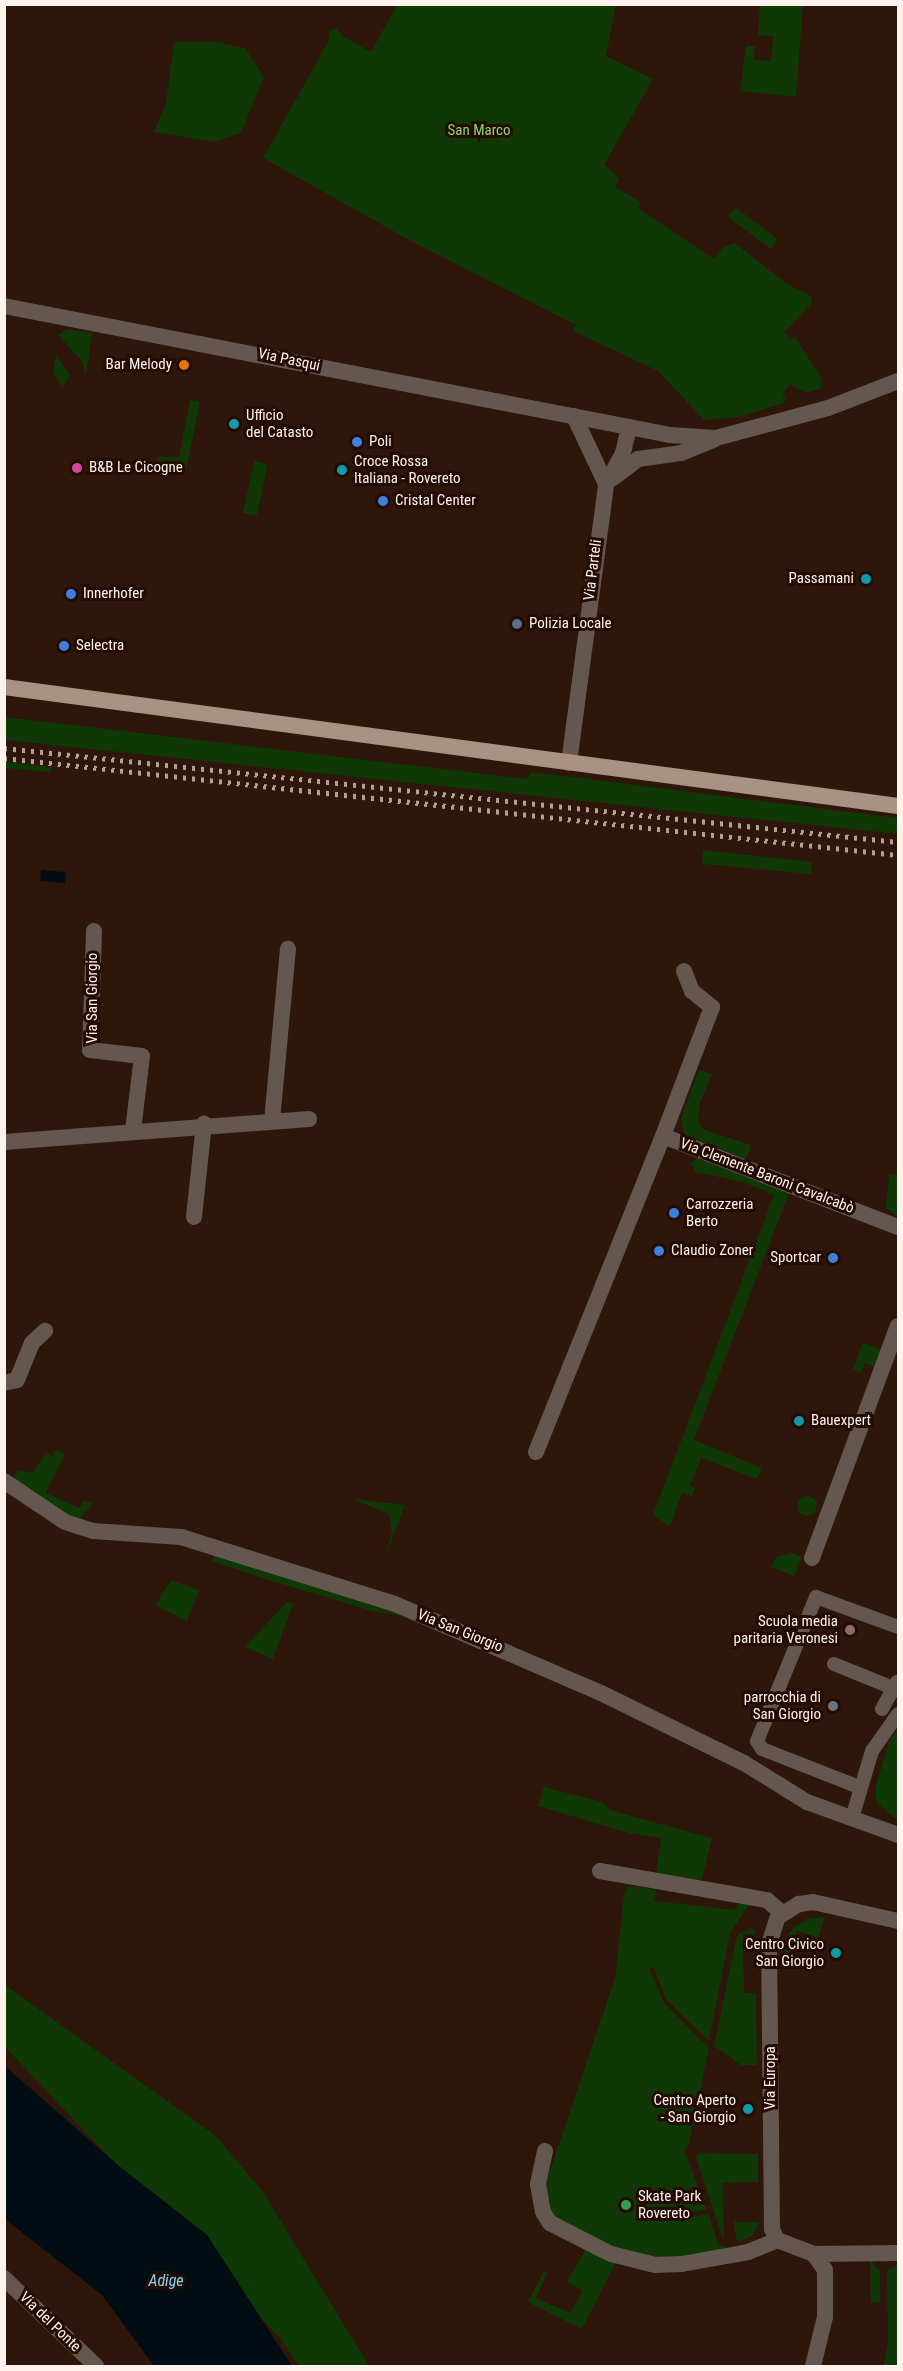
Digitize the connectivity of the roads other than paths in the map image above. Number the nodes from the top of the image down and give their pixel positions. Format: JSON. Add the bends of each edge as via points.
{"nodes":[{"id":1,"x":4,"y":306,"type":"edge"},
{"id":2,"x":898,"y":381,"type":"edge"},
{"id":3,"x":574,"y":416,"type":"junction"},
{"id":4,"x":629,"y":427,"type":"junction"},
{"id":5,"x":716,"y":438,"type":"junction"},
{"id":6,"x":606,"y":484,"type":"junction"},
{"id":7,"x":4,"y":687,"type":"edge"},
{"id":8,"x":569,"y":763,"type":"junction"},
{"id":9,"x":898,"y":806,"type":"edge"},
{"id":10,"x":94,"y":931,"type":"dead end"},
{"id":11,"x":288,"y":950,"type":"dead end"},
{"id":12,"x":684,"y":971,"type":"dead end"},
{"id":13,"x":309,"y":1119,"type":"dead end"},
{"id":14,"x":272,"y":1121,"type":"junction"},
{"id":15,"x":204,"y":1124,"type":"junction"},
{"id":16,"x":133,"y":1130,"type":"junction"},
{"id":17,"x":663,"y":1136,"type":"junction"},
{"id":18,"x":4,"y":1142,"type":"edge"},
{"id":19,"x":194,"y":1217,"type":"dead end"},
{"id":20,"x":898,"y":1227,"type":"edge"},
{"id":21,"x":898,"y":1326,"type":"edge"},
{"id":22,"x":45,"y":1331,"type":"dead end"},
{"id":23,"x":4,"y":1383,"type":"edge"},
{"id":24,"x":536,"y":1452,"type":"dead end"},
{"id":25,"x":4,"y":1481,"type":"edge"},
{"id":26,"x":812,"y":1558,"type":"dead end"},
{"id":27,"x":898,"y":1627,"type":"edge"},
{"id":28,"x":834,"y":1664,"type":"dead end"},
{"id":29,"x":897,"y":1686,"type":"edge"},
{"id":30,"x":882,"y":1709,"type":"dead end"},
{"id":31,"x":898,"y":1714,"type":"edge"},
{"id":32,"x":859,"y":1787,"type":"junction"},
{"id":33,"x":852,"y":1818,"type":"junction"},
{"id":34,"x":898,"y":1835,"type":"edge"},
{"id":35,"x":600,"y":1871,"type":"dead end"},
{"id":36,"x":780,"y":1915,"type":"junction"},
{"id":37,"x":898,"y":1921,"type":"edge"},
{"id":38,"x":545,"y":2151,"type":"dead end"},
{"id":39,"x":777,"y":2240,"type":"junction"},
{"id":40,"x":898,"y":2253,"type":"edge"},
{"id":41,"x":814,"y":2254,"type":"junction"},
{"id":42,"x":4,"y":2278,"type":"edge"},
{"id":43,"x":96,"y":2367,"type":"edge"},
{"id":44,"x":813,"y":2367,"type":"edge"}],
"edges":[{"from":1,"to":3,"type":"street","name":"Via Pasqui"},
{"from":2,"to":5,"type":"street","via":[[828,408]]},
{"from":3,"to":4,"type":"street"},
{"from":3,"to":6,"type":"street"},
{"from":4,"to":5,"type":"street"},
{"from":4,"to":6,"type":"street","name":"Via Parteli","via":[[623,453]]},
{"from":5,"to":6,"type":"street","via":[[681,453],[638,459]]},
{"from":6,"to":8,"type":"street","name":"Via Parteli"},
{"from":7,"to":8,"type":"main road"},
{"from":8,"to":9,"type":"main road"},
{"from":10,"to":16,"type":"street","name":"Via San Giorgio","via":[[90,1050],[142,1056]]},
{"from":11,"to":14,"type":"street"},
{"from":12,"to":17,"type":"street","name":"Via Clemente Baroni Cavalcabò","via":[[692,991],[712,1007]]},
{"from":13,"to":14,"type":"street"},
{"from":14,"to":15,"type":"street"},
{"from":15,"to":16,"type":"street"},
{"from":15,"to":19,"type":"street"},
{"from":16,"to":18,"type":"street"},
{"from":17,"to":20,"type":"street","name":"Via Clemente Baroni Cavalcabò"},
{"from":17,"to":24,"type":"street"},
{"from":21,"to":26,"type":"street"},
{"from":22,"to":23,"type":"street","via":[[32,1343],[17,1380]]},
{"from":25,"to":33,"type":"street","name":"Via San Giorgio","via":[[65,1521],[93,1531],[181,1537],[395,1604],[601,1693],[744,1763],[807,1802]]},
{"from":27,"to":32,"type":"street","via":[[816,1597],[757,1742],[762,1749]]},
{"from":28,"to":29,"type":"street"},
{"from":29,"to":30,"type":"street"},
{"from":31,"to":32,"type":"street","via":[[870,1748]]},
{"from":32,"to":33,"type":"street"},
{"from":33,"to":34,"type":"street","name":"Via San Giorgio"},
{"from":35,"to":36,"type":"street","via":[[767,1900]]},
{"from":36,"to":37,"type":"street","via":[[813,1902]]},
{"from":36,"to":39,"type":"street","name":"Via Europa","via":[[769,1944],[772,2229]]},
{"from":38,"to":39,"type":"street","via":[[538,2184],[543,2212],[550,2223],[610,2254],[655,2265],[682,2264],[748,2252]]},
{"from":39,"to":41,"type":"street"},
{"from":40,"to":41,"type":"street"},
{"from":41,"to":44,"type":"street","via":[[825,2271],[827,2288]]},
{"from":42,"to":43,"type":"street","name":"Via del Ponte"}]}
